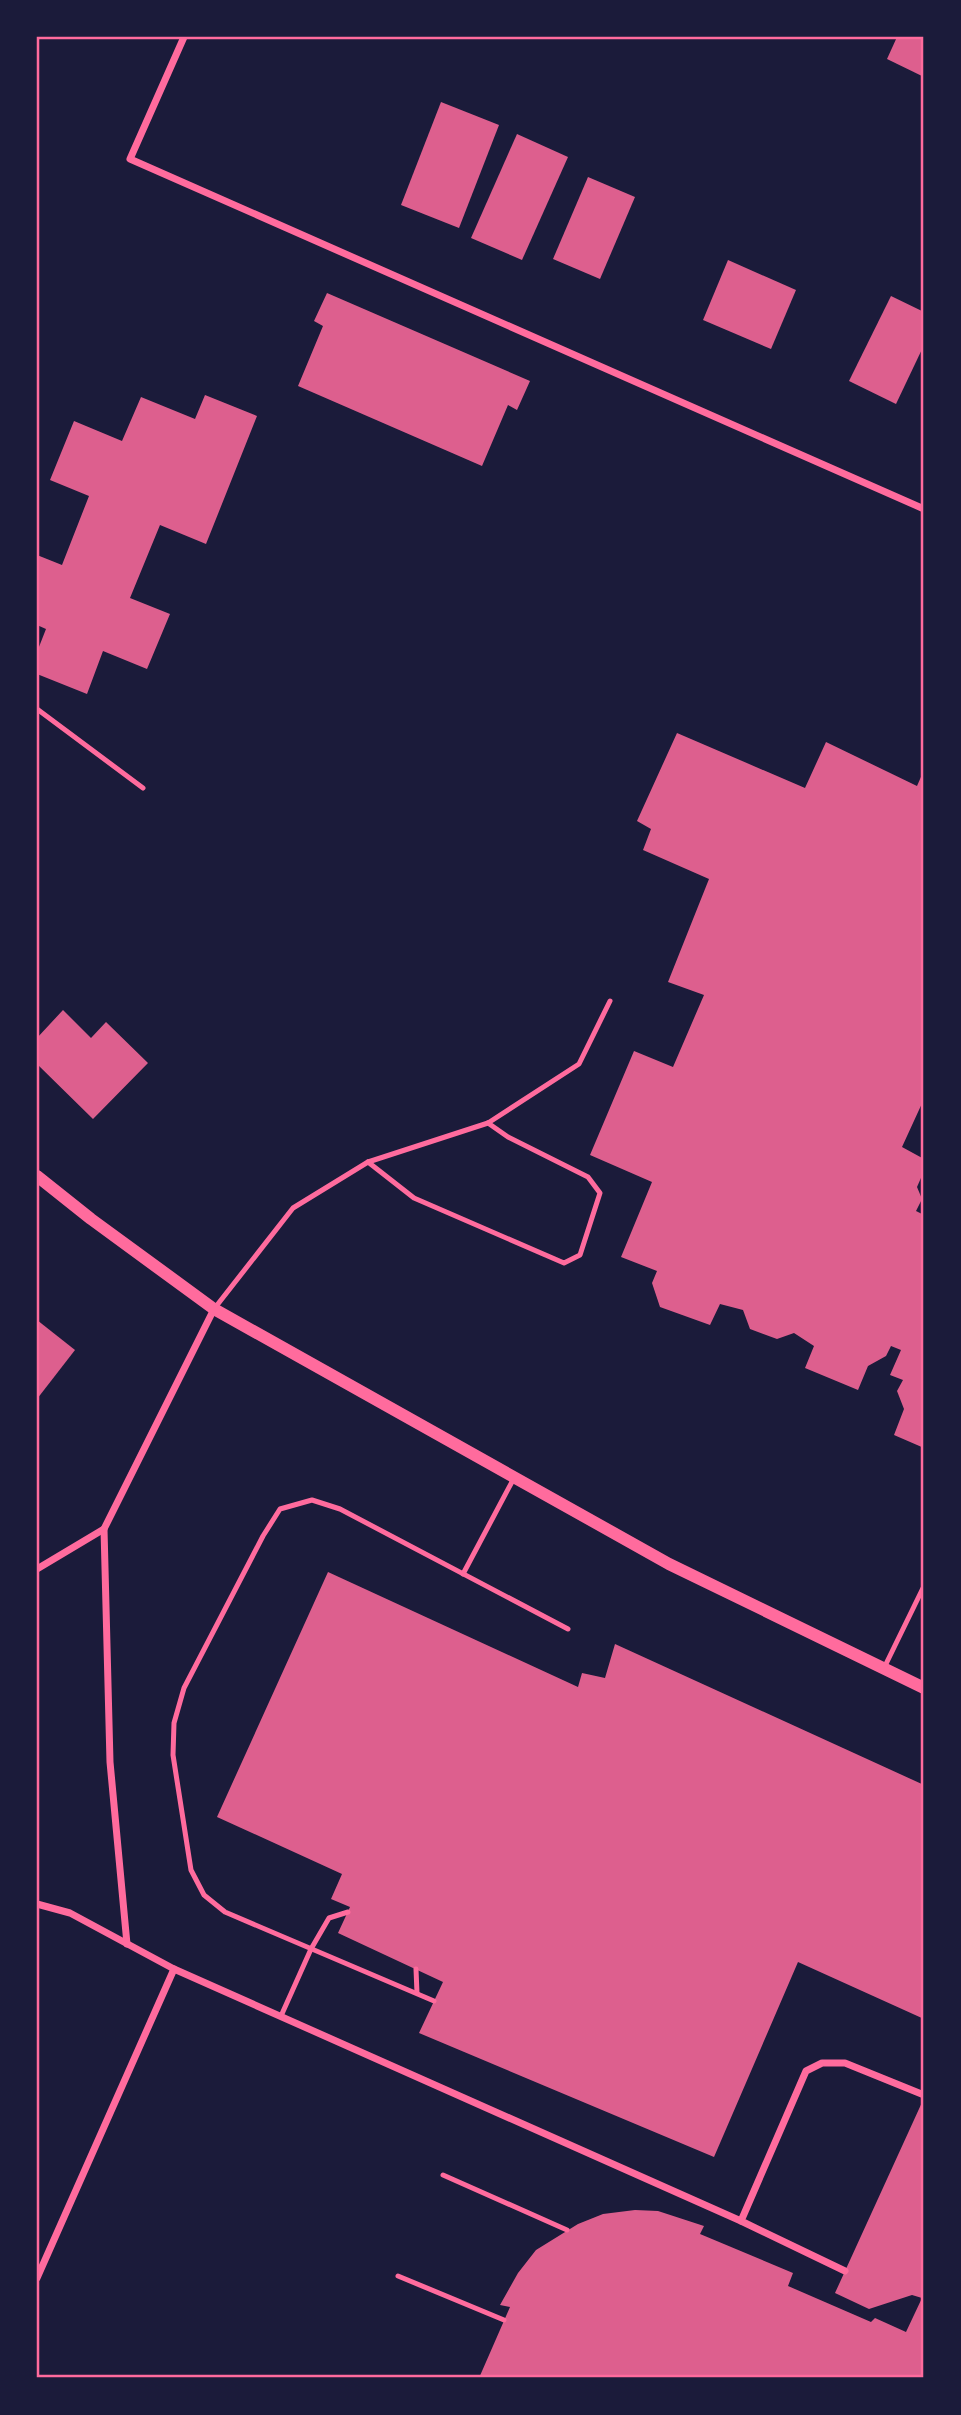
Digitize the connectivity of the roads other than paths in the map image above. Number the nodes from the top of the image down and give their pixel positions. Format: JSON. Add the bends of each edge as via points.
{"nodes":[{"id":1,"x":184,"y":37,"type":"edge"},
{"id":2,"x":924,"y":509,"type":"edge"},
{"id":3,"x":37,"y":709,"type":"edge"},
{"id":4,"x":143,"y":788,"type":"dead end"},
{"id":5,"x":610,"y":1001,"type":"dead end"},
{"id":6,"x":488,"y":1123,"type":"junction"},
{"id":7,"x":368,"y":1162,"type":"junction"},
{"id":8,"x":37,"y":1176,"type":"edge"},
{"id":9,"x":214,"y":1309,"type":"junction"},
{"id":10,"x":514,"y":1477,"type":"junction"},
{"id":11,"x":104,"y":1529,"type":"junction"},
{"id":12,"x":37,"y":1569,"type":"edge"},
{"id":13,"x":463,"y":1574,"type":"junction"},
{"id":14,"x":924,"y":1586,"type":"edge"},
{"id":15,"x":568,"y":1629,"type":"dead end"},
{"id":16,"x":883,"y":1670,"type":"junction"},
{"id":17,"x":924,"y":1688,"type":"edge"},
{"id":18,"x":37,"y":1904,"type":"edge"},
{"id":19,"x":348,"y":1912,"type":"dead end"},
{"id":20,"x":127,"y":1944,"type":"junction"},
{"id":21,"x":311,"y":1949,"type":"junction"},
{"id":22,"x":174,"y":1969,"type":"junction"},
{"id":23,"x":416,"y":1969,"type":"dead end"},
{"id":24,"x":417,"y":1993,"type":"junction"},
{"id":25,"x":434,"y":2001,"type":"dead end"},
{"id":26,"x":281,"y":2016,"type":"junction"},
{"id":27,"x":924,"y":2095,"type":"edge"},
{"id":28,"x":443,"y":2175,"type":"dead end"},
{"id":29,"x":741,"y":2221,"type":"junction"},
{"id":30,"x":567,"y":2230,"type":"dead end"},
{"id":31,"x":845,"y":2271,"type":"dead end"},
{"id":32,"x":398,"y":2277,"type":"dead end"},
{"id":33,"x":37,"y":2278,"type":"edge"},
{"id":34,"x":504,"y":2320,"type":"dead end"}],
"edges":[{"from":1,"to":2,"type":"street","via":[[130,159]]},
{"from":3,"to":4,"type":"lane"},
{"from":5,"to":6,"type":"lane","via":[[579,1064]]},
{"from":6,"to":7,"type":"lane"},
{"from":6,"to":7,"type":"lane","via":[[588,1177],[600,1193],[580,1255],[564,1264],[414,1198]]},
{"from":7,"to":9,"type":"lane","via":[[293,1208]]},
{"from":8,"to":9,"type":"street"},
{"from":9,"to":10,"type":"street"},
{"from":9,"to":11,"type":"street"},
{"from":10,"to":13,"type":"lane"},
{"from":10,"to":16,"type":"street","via":[[669,1564]]},
{"from":11,"to":12,"type":"street"},
{"from":11,"to":20,"type":"street","via":[[110,1762]]},
{"from":13,"to":15,"type":"lane"},
{"from":13,"to":21,"type":"lane","via":[[340,1509],[313,1500],[279,1510],[184,1688],[174,1723],[173,1755],[191,1870],[204,1895],[225,1912]]},
{"from":14,"to":16,"type":"lane"},
{"from":16,"to":17,"type":"street"},
{"from":18,"to":20,"type":"street","via":[[69,1913]]},
{"from":19,"to":21,"type":"lane","via":[[329,1918]]},
{"from":20,"to":22,"type":"street"},
{"from":21,"to":24,"type":"lane"},
{"from":21,"to":26,"type":"lane"},
{"from":22,"to":26,"type":"street"},
{"from":22,"to":33,"type":"street"},
{"from":23,"to":24,"type":"lane"},
{"from":24,"to":25,"type":"lane"},
{"from":26,"to":29,"type":"street"},
{"from":27,"to":29,"type":"street","via":[[845,2063],[822,2063],[806,2071]]},
{"from":28,"to":30,"type":"lane"},
{"from":29,"to":31,"type":"street"},
{"from":32,"to":34,"type":"lane"}]}
